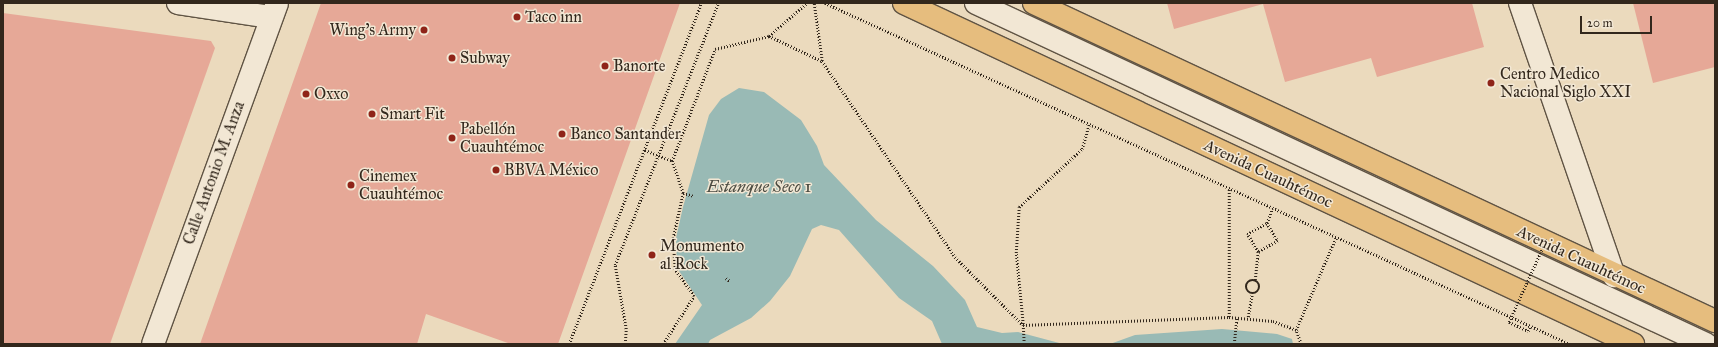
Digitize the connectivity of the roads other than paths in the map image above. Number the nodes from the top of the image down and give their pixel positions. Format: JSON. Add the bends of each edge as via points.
{"nodes":[{"id":1,"x":178,"y":3,"type":"edge"},
{"id":2,"x":904,"y":3,"type":"edge"},
{"id":3,"x":976,"y":3,"type":"edge"},
{"id":4,"x":1034,"y":3,"type":"edge"},
{"id":5,"x":1520,"y":3,"type":"edge"},
{"id":6,"x":274,"y":10,"type":"edge"},
{"id":7,"x":1614,"y":276,"type":"junction"},
{"id":8,"x":1715,"y":321,"type":"edge"},
{"id":9,"x":153,"y":344,"type":"edge"},
{"id":10,"x":1633,"y":344,"type":"edge"},
{"id":11,"x":1706,"y":344,"type":"edge"}],
"edges":[{"from":1,"to":6,"type":"street"},
{"from":2,"to":10,"type":"main road","name":"Avenida Cuauhtémoc"},
{"from":3,"to":11,"type":"street"},
{"from":4,"to":7,"type":"main road","name":"Avenida Cuauhtémoc"},
{"from":5,"to":7,"type":"street"},
{"from":6,"to":9,"type":"street","name":"Calle Antonio M. Anza"},
{"from":7,"to":8,"type":"main road","name":"Avenida Cuauhtémoc"}]}
